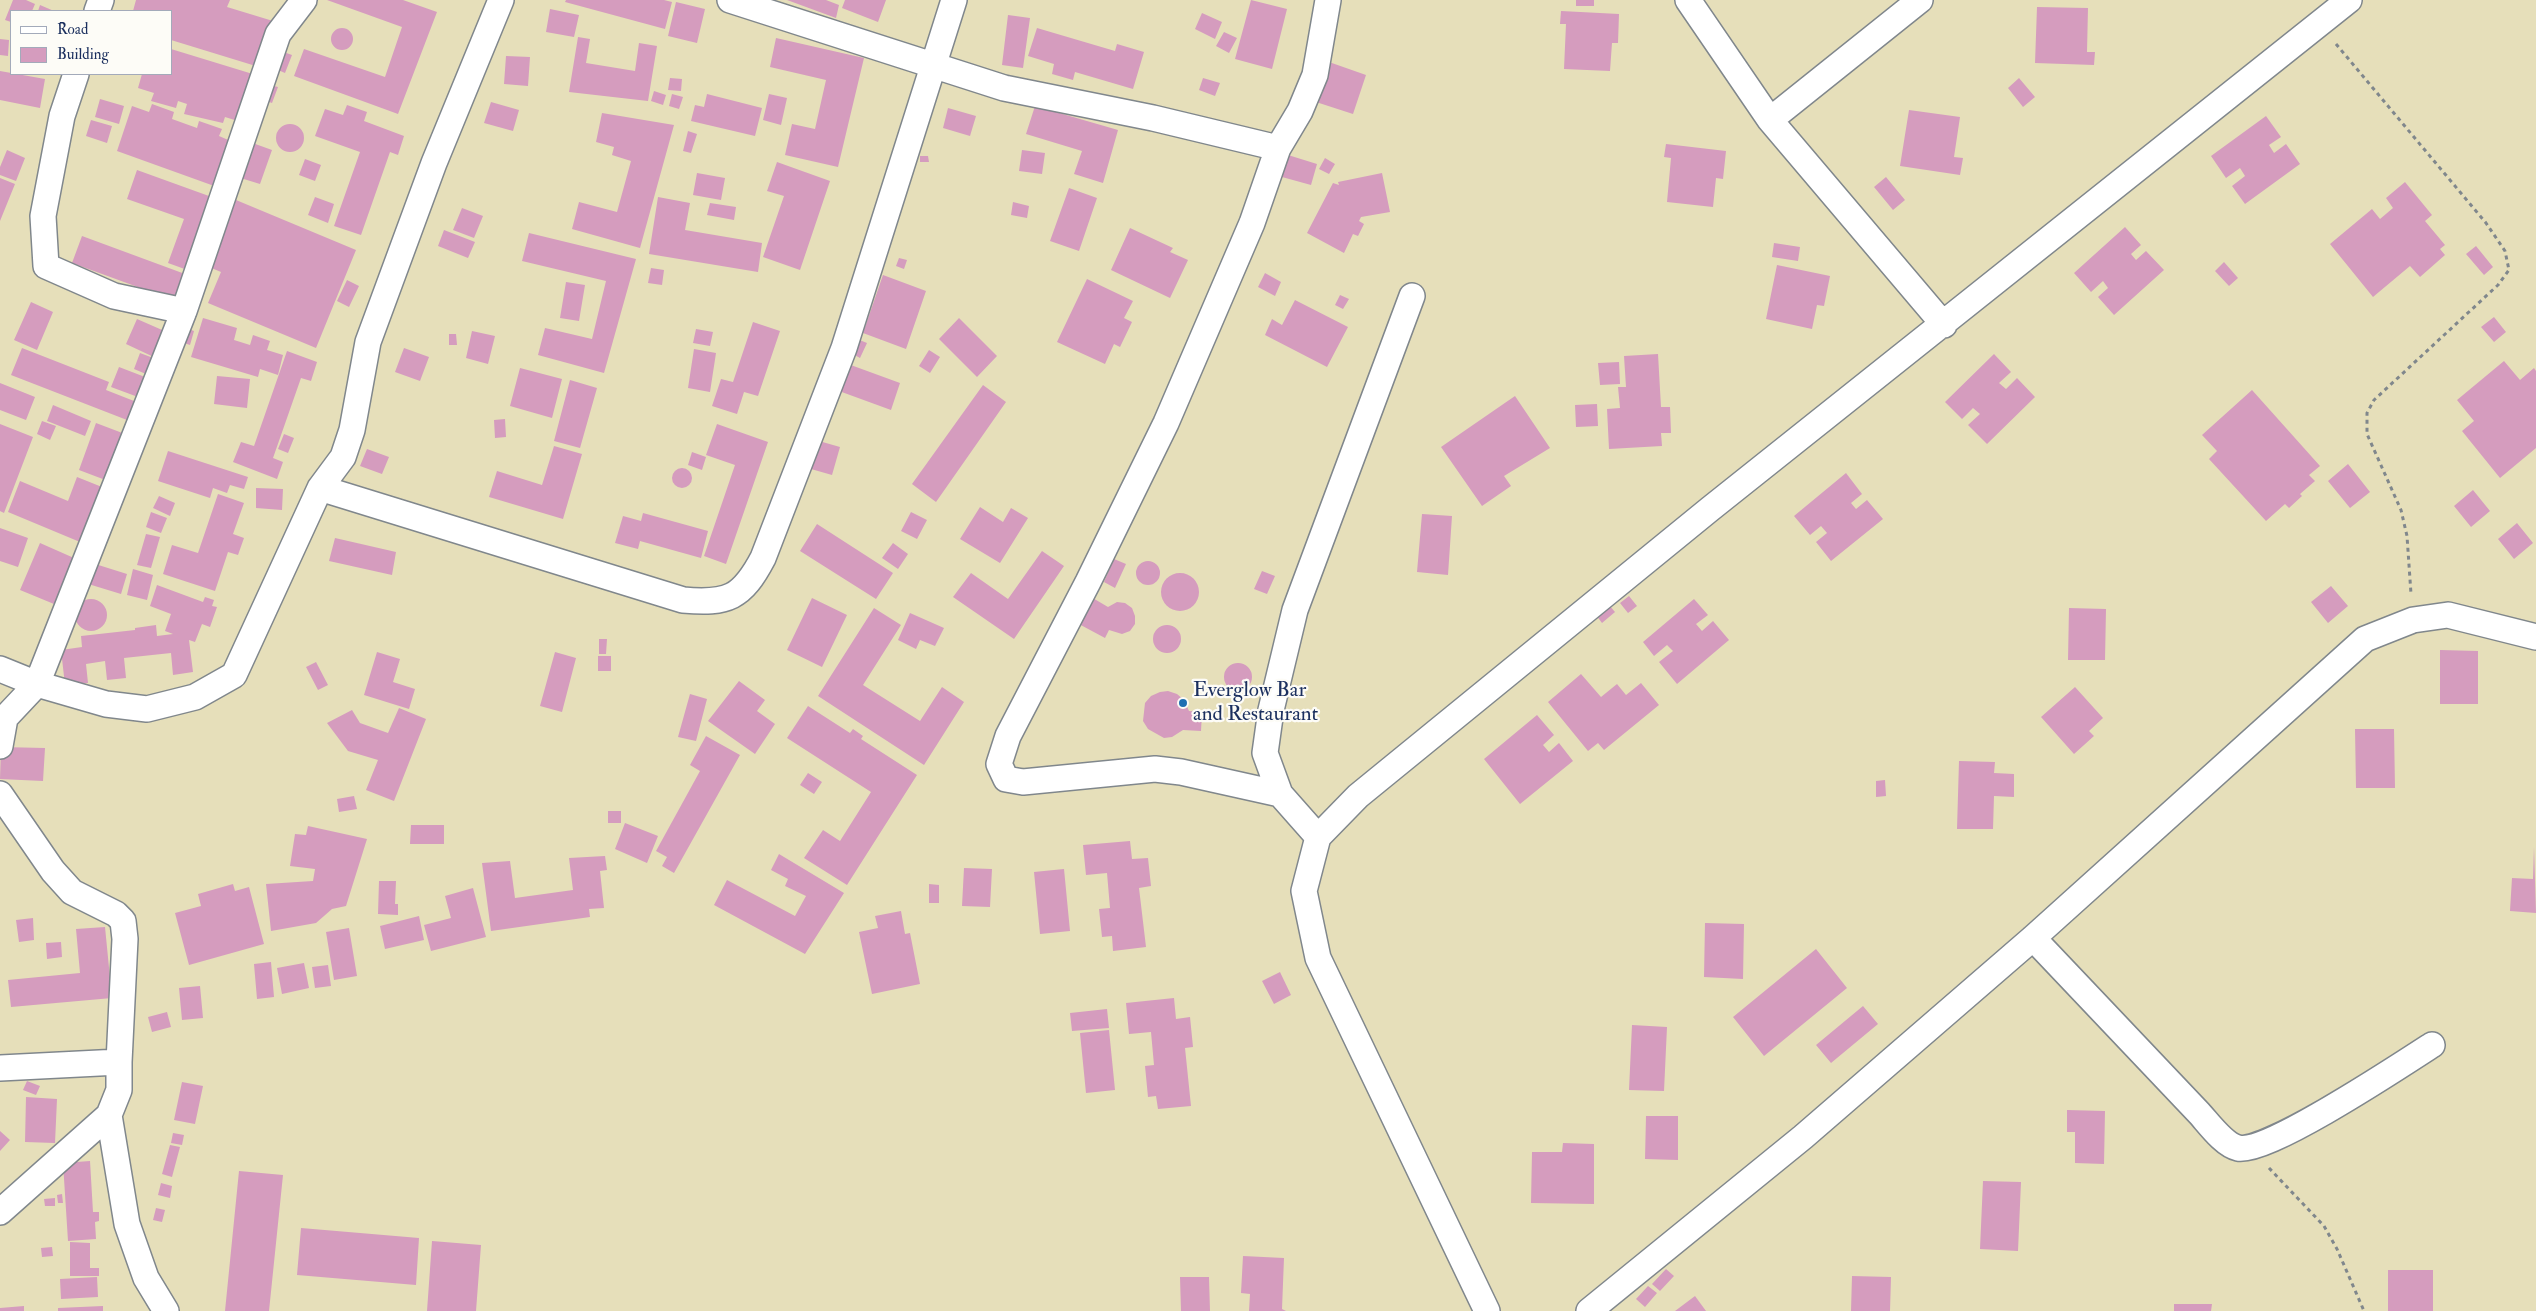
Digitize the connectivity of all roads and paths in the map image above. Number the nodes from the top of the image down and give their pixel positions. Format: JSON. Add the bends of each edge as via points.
{"nodes":[{"id":1,"x":304,"y":0,"type":"edge"},
{"id":2,"x":501,"y":0,"type":"edge"},
{"id":3,"x":730,"y":0,"type":"edge"},
{"id":4,"x":954,"y":0,"type":"edge"},
{"id":5,"x":1328,"y":0,"type":"edge"},
{"id":6,"x":1688,"y":0,"type":"edge"},
{"id":7,"x":1920,"y":0,"type":"edge"},
{"id":8,"x":2349,"y":0,"type":"edge"},
{"id":9,"x":2320,"y":24,"type":"junction"},
{"id":10,"x":931,"y":67,"type":"junction"},
{"id":11,"x":76,"y":75,"type":"edge"},
{"id":12,"x":1770,"y":120,"type":"junction"},
{"id":13,"x":1278,"y":148,"type":"junction"},
{"id":14,"x":1412,"y":296,"type":"dead end"},
{"id":15,"x":184,"y":311,"type":"junction"},
{"id":16,"x":1944,"y":325,"type":"junction"},
{"id":17,"x":320,"y":488,"type":"junction"},
{"id":18,"x":2413,"y":620,"type":"junction"},
{"id":19,"x":2535,"y":638,"type":"edge"},
{"id":20,"x":0,"y":669,"type":"edge"},
{"id":21,"x":37,"y":684,"type":"junction"},
{"id":22,"x":0,"y":746,"type":"edge"},
{"id":23,"x":0,"y":794,"type":"edge"},
{"id":24,"x":1280,"y":794,"type":"junction"},
{"id":25,"x":1318,"y":836,"type":"junction"},
{"id":26,"x":2033,"y":938,"type":"junction"},
{"id":27,"x":2432,"y":1045,"type":"dead end"},
{"id":28,"x":118,"y":1062,"type":"junction"},
{"id":29,"x":0,"y":1068,"type":"edge"},
{"id":30,"x":109,"y":1115,"type":"junction"},
{"id":31,"x":2251,"y":1149,"type":"junction"},
{"id":32,"x":0,"y":1212,"type":"edge"},
{"id":33,"x":166,"y":1311,"type":"edge"},
{"id":34,"x":1487,"y":1311,"type":"edge"},
{"id":35,"x":1589,"y":1311,"type":"edge"},
{"id":36,"x":2364,"y":1311,"type":"edge"}],
"edges":[{"from":1,"to":15,"type":"street","via":[[278,34]]},
{"from":2,"to":17,"type":"street","via":[[434,163],[368,342],[352,430],[343,457]]},
{"from":3,"to":10,"type":"street"},
{"from":4,"to":10,"type":"street"},
{"from":5,"to":13,"type":"street","via":[[1315,75],[1300,111]]},
{"from":6,"to":12,"type":"street"},
{"from":7,"to":12,"type":"street"},
{"from":8,"to":9,"type":"street"},
{"from":9,"to":16,"type":"street"},
{"from":9,"to":18,"type":"path","via":[[2486,223],[2505,251],[2509,270],[2498,286],[2374,400],[2367,413],[2368,434],[2401,510]]},
{"from":10,"to":13,"type":"street","via":[[1004,88],[1153,118]]},
{"from":10,"to":17,"type":"street","via":[[844,348],[763,558],[751,582],[737,594],[709,603],[683,600]]},
{"from":11,"to":15,"type":"street","via":[[62,116],[43,216],[46,266],[114,296]]},
{"from":12,"to":16,"type":"street"},
{"from":13,"to":24,"type":"street","via":[[1252,223],[1166,423],[1008,736],[1000,764],[1006,778],[1023,782],[1155,768]]},
{"from":14,"to":24,"type":"street","via":[[1295,610],[1271,710],[1266,753]]},
{"from":15,"to":21,"type":"street"},
{"from":16,"to":25,"type":"street","via":[[1710,509],[1358,796]]},
{"from":17,"to":21,"type":"street","via":[[234,675],[195,697],[147,709],[106,704]]},
{"from":18,"to":19,"type":"street","via":[[2448,615]]},
{"from":18,"to":26,"type":"street","via":[[2366,639]]},
{"from":20,"to":21,"type":"street"},
{"from":21,"to":22,"type":"street","via":[[5,718]]},
{"from":23,"to":28,"type":"street","via":[[53,871],[72,892],[116,914],[123,921],[125,939]]},
{"from":24,"to":25,"type":"street"},
{"from":25,"to":34,"type":"street","via":[[1304,891],[1318,958]]},
{"from":26,"to":31,"type":"street","via":[[2225,1140],[2236,1148]]},
{"from":26,"to":35,"type":"street","via":[[1803,1137]]},
{"from":27,"to":31,"type":"street","via":[[2346,1100]]},
{"from":28,"to":29,"type":"street"},
{"from":28,"to":30,"type":"street","via":[[119,1090]]},
{"from":30,"to":32,"type":"street"},
{"from":30,"to":33,"type":"street","via":[[127,1224],[146,1278]]},
{"from":31,"to":36,"type":"path","via":[[2324,1226]]}]}
